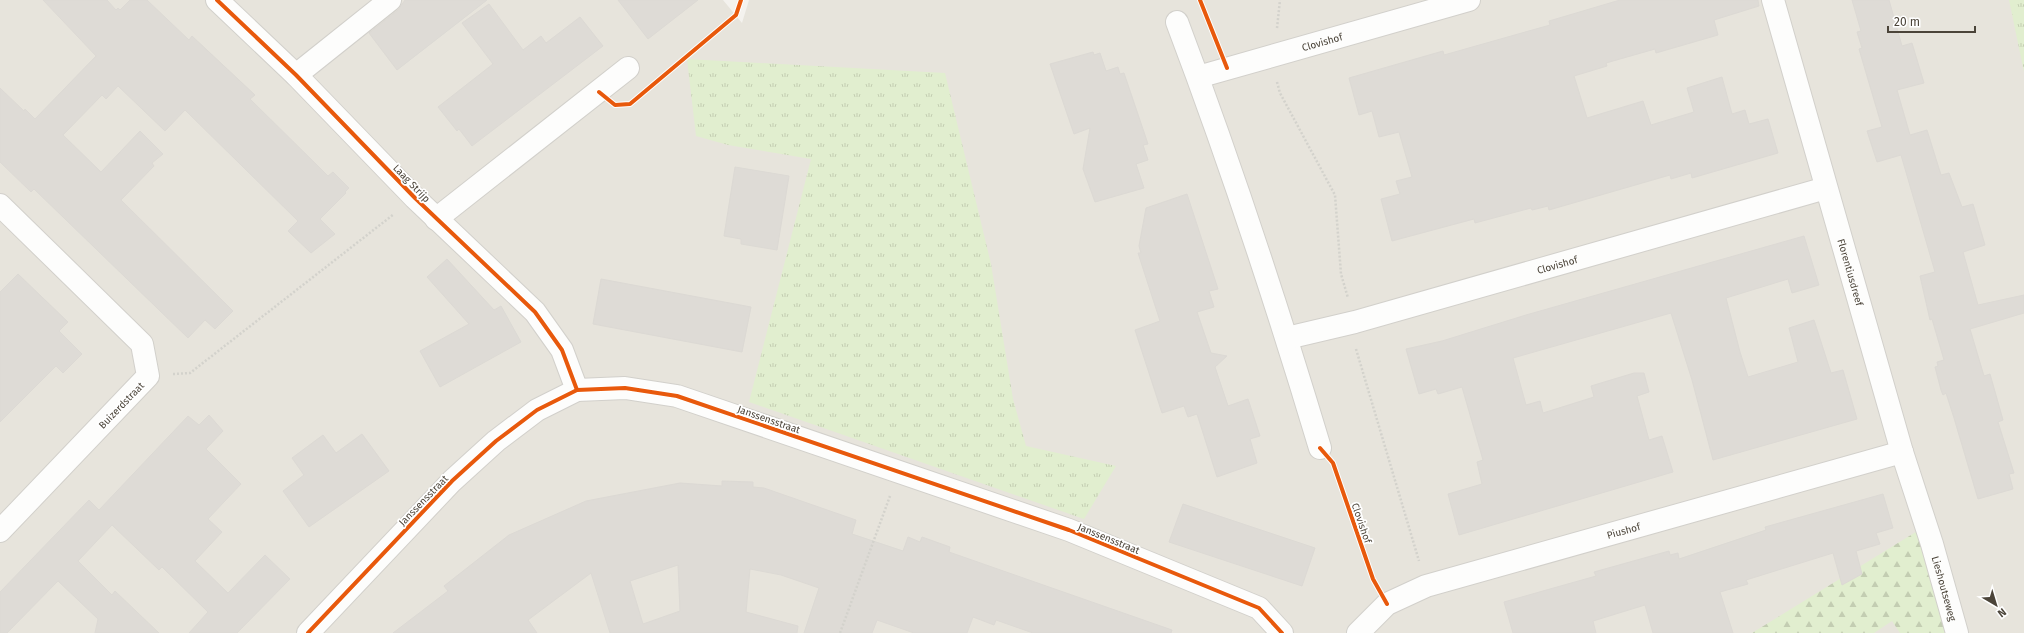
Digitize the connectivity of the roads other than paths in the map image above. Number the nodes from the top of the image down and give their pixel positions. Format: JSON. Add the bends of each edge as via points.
{"nodes":[{"id":1,"x":390,"y":0,"type":"edge"},
{"id":2,"x":1469,"y":0,"type":"edge"},
{"id":3,"x":1773,"y":0,"type":"edge"},
{"id":4,"x":225,"y":3,"type":"edge"},
{"id":5,"x":1177,"y":22,"type":"dead end"},
{"id":6,"x":628,"y":68,"type":"dead end"},
{"id":7,"x":296,"y":75,"type":"junction"},
{"id":8,"x":1198,"y":77,"type":"junction"},
{"id":9,"x":1826,"y":188,"type":"junction"},
{"id":10,"x":0,"y":206,"type":"edge"},
{"id":11,"x":436,"y":219,"type":"junction"},
{"id":12,"x":1287,"y":338,"type":"junction"},
{"id":13,"x":577,"y":390,"type":"junction"},
{"id":14,"x":1320,"y":448,"type":"dead end"},
{"id":15,"x":1902,"y":452,"type":"junction"},
{"id":16,"x":0,"y":531,"type":"edge"},
{"id":17,"x":1932,"y":544,"type":"joint"},
{"id":18,"x":308,"y":633,"type":"edge"},
{"id":19,"x":1282,"y":633,"type":"edge"},
{"id":20,"x":1358,"y":633,"type":"edge"},
{"id":21,"x":1957,"y":633,"type":"edge"}],
"edges":[{"from":1,"to":7,"type":"street"},
{"from":2,"to":8,"type":"street","name":"Clovishof"},
{"from":3,"to":9,"type":"street","name":"Florentiusdreef"},
{"from":4,"to":7,"type":"street","name":"Laag Strijp"},
{"from":5,"to":8,"type":"street"},
{"from":6,"to":11,"type":"street"},
{"from":7,"to":11,"type":"street","name":"Laag Strijp"},
{"from":8,"to":12,"type":"street"},
{"from":9,"to":12,"type":"street","name":"Clovishof","via":[[1355,322]]},
{"from":9,"to":15,"type":"street","name":"Florentiusdreef"},
{"from":10,"to":16,"type":"street","name":"Buizerdstraat","via":[[142,344],[148,376]]},
{"from":11,"to":13,"type":"street","name":"Laag Strijp","via":[[535,312],[562,350]]},
{"from":12,"to":14,"type":"street"},
{"from":13,"to":18,"type":"street","name":"Janssensstraat","via":[[537,410],[496,441],[452,481]]},
{"from":13,"to":19,"type":"street","name":"Janssensstraat","via":[[625,388],[677,396],[1069,530],[1259,608]]},
{"from":15,"to":17,"type":"street","name":"Florentiusdreef"},
{"from":15,"to":20,"type":"street","name":"Piushof","via":[[1426,586],[1387,604]]},
{"from":17,"to":21,"type":"street","name":"Lieshoutseweg"}]}
